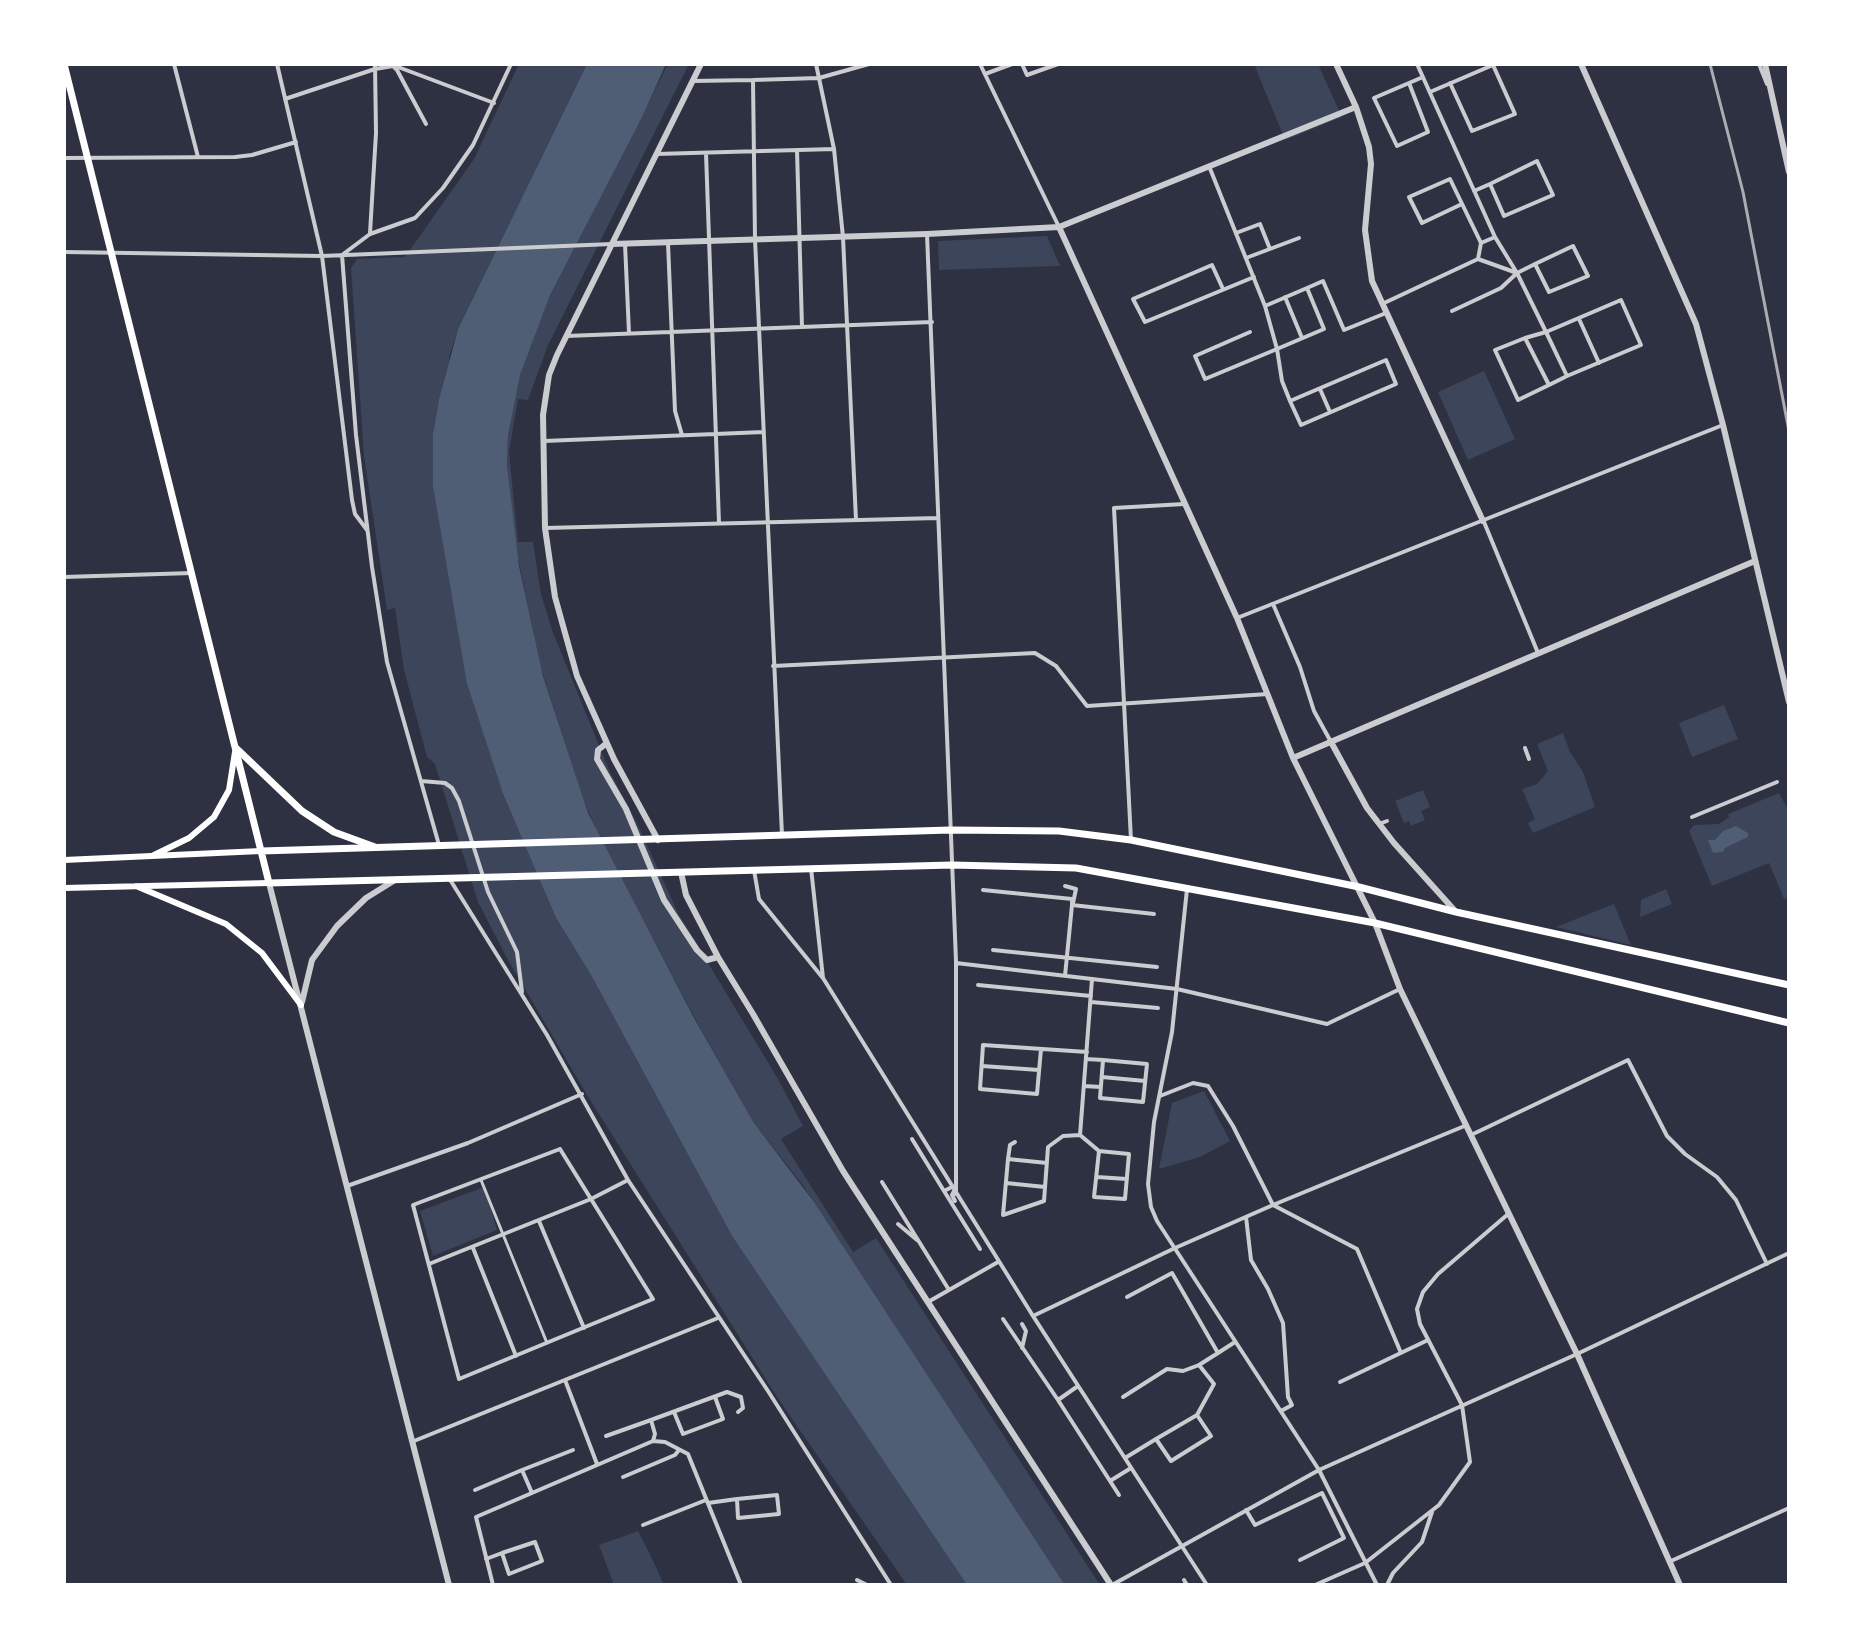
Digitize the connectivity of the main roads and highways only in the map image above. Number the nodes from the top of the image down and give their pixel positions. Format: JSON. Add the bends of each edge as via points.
{"nodes":[{"id":1,"x":64,"y":64,"type":"edge"},
{"id":2,"x":235,"y":748,"type":"junction"},
{"id":3,"x":380,"y":849,"type":"junction"},
{"id":4,"x":261,"y":851,"type":"junction"},
{"id":5,"x":151,"y":856,"type":"junction"},
{"id":6,"x":64,"y":860,"type":"edge"},
{"id":7,"x":269,"y":883,"type":"junction"},
{"id":8,"x":136,"y":886,"type":"junction"},
{"id":9,"x":64,"y":888,"type":"edge"},
{"id":10,"x":1789,"y":985,"type":"edge"},
{"id":11,"x":301,"y":1005,"type":"road end"},
{"id":12,"x":1789,"y":1023,"type":"edge"}],
"edges":[{"from":1,"to":2,"type":"main road"},
{"from":2,"to":3,"type":"main road","via":[[302,811],[334,832]]},
{"from":2,"to":4,"type":"main road"},
{"from":2,"to":5,"type":"main road","via":[[229,790],[214,817],[189,838]]},
{"from":3,"to":4,"type":"main road"},
{"from":3,"to":10,"type":"main road","via":[[1059,831],[1131,840],[1359,887]]},
{"from":4,"to":5,"type":"main road"},
{"from":4,"to":7,"type":"main road"},
{"from":5,"to":6,"type":"main road"},
{"from":7,"to":8,"type":"main road"},
{"from":7,"to":12,"type":"main road","via":[[952,865],[1076,868],[1375,923]]},
{"from":8,"to":9,"type":"main road"},
{"from":8,"to":11,"type":"main road","via":[[226,924],[262,953]]}]}
